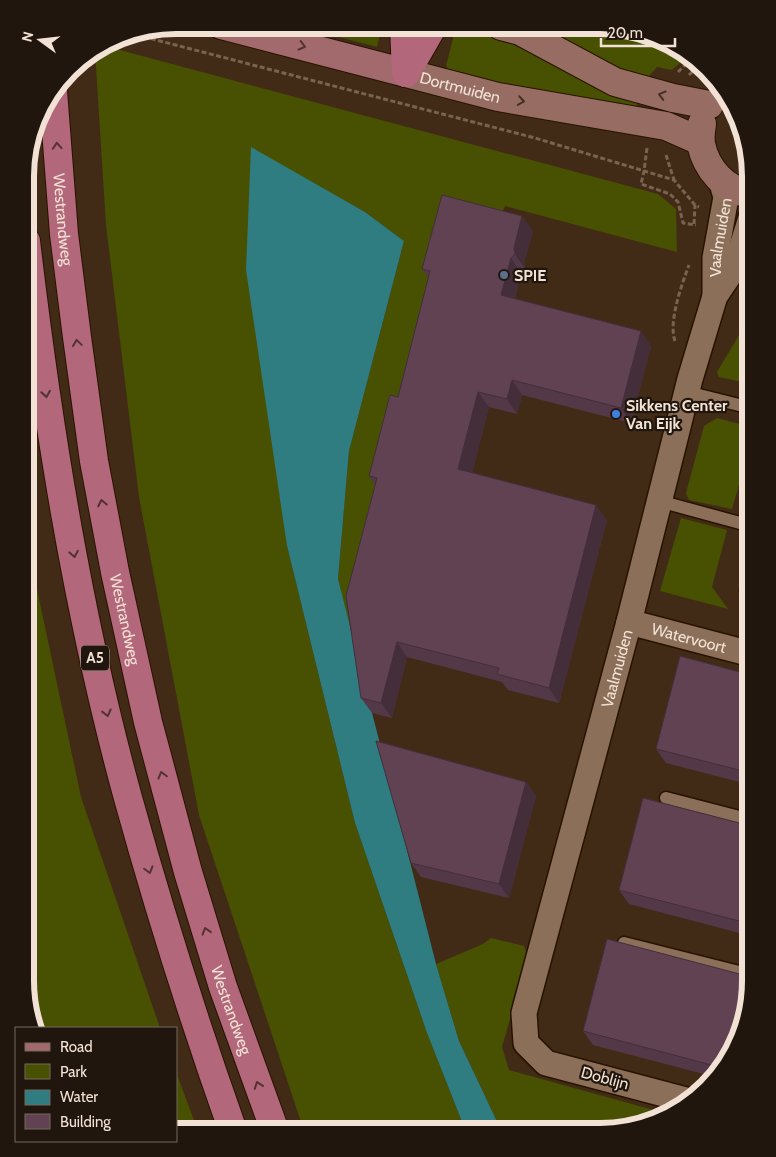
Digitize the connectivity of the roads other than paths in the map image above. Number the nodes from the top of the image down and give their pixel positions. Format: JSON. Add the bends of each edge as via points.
{"nodes":[{"id":1,"x":256,"y":34,"type":"edge"},
{"id":2,"x":404,"y":34,"type":"edge"},
{"id":3,"x":428,"y":34,"type":"edge"},
{"id":4,"x":526,"y":34,"type":"edge"},
{"id":5,"x":406,"y":73,"type":"junction"},
{"id":6,"x":715,"y":99,"type":"edge"},
{"id":7,"x":54,"y":103,"type":"edge"},
{"id":8,"x":700,"y":141,"type":"junction"},
{"id":9,"x":721,"y":180,"type":"junction"},
{"id":10,"x":742,"y":191,"type":"edge"},
{"id":11,"x":742,"y":246,"type":"edge"},
{"id":12,"x":715,"y":296,"type":"junction"},
{"id":13,"x":34,"y":308,"type":"edge"},
{"id":14,"x":688,"y":385,"type":"junction"},
{"id":15,"x":742,"y":405,"type":"edge"},
{"id":16,"x":659,"y":501,"type":"junction"},
{"id":17,"x":742,"y":524,"type":"edge"},
{"id":18,"x":629,"y":622,"type":"junction"},
{"id":19,"x":742,"y":652,"type":"edge"},
{"id":20,"x":666,"y":798,"type":"dead end"},
{"id":21,"x":742,"y":818,"type":"edge"},
{"id":22,"x":624,"y":943,"type":"edge"},
{"id":23,"x":742,"y":973,"type":"edge"},
{"id":24,"x":526,"y":1043,"type":"joint"},
{"id":25,"x":680,"y":1098,"type":"edge"},
{"id":26,"x":230,"y":1123,"type":"edge"},
{"id":27,"x":272,"y":1123,"type":"edge"}],
"edges":[{"from":1,"to":5,"type":"main road","name":"Dortmuiden","one_way":true},
{"from":2,"to":5,"type":"highway"},
{"from":3,"to":5,"type":"highway"},
{"from":6,"to":4,"type":"main road","one_way":true,"via":[[673,98],[615,82]]},
{"from":5,"to":8,"type":"main road","name":"Dortmuiden","one_way":true,"via":[[498,97],[666,126]]},
{"from":6,"to":8,"type":"main road","via":[[702,122]]},
{"from":27,"to":7,"type":"highway","name":"Westrandweg","number":"A5","one_way":true,"via":[[223,987],[188,872],[148,722],[115,572],[94,461],[76,337]]},
{"from":8,"to":9,"type":"main road","via":[[705,159]]},
{"from":9,"to":10,"type":"main road"},
{"from":9,"to":12,"type":"street","name":"Vaalmuiden","via":[[726,197],[715,258]]},
{"from":11,"to":12,"type":"street","name":"Vaalmuiden","via":[[736,265]]},
{"from":12,"to":14,"type":"street","name":"Vaalmuiden"},
{"from":13,"to":26,"type":"highway","number":"A5","one_way":true,"via":[[78,580],[102,691],[165,925]]},
{"from":14,"to":15,"type":"lane"},
{"from":14,"to":16,"type":"street","name":"Vaalmuiden"},
{"from":16,"to":17,"type":"lane"},
{"from":16,"to":18,"type":"street","name":"Vaalmuiden"},
{"from":18,"to":19,"type":"street","name":"Watervoort"},
{"from":18,"to":24,"type":"street","name":"Vaalmuiden","via":[[524,1013]]},
{"from":20,"to":21,"type":"lane"},
{"from":22,"to":23,"type":"lane"},
{"from":24,"to":25,"type":"street","name":"Doblijn","via":[[546,1063]]}]}
